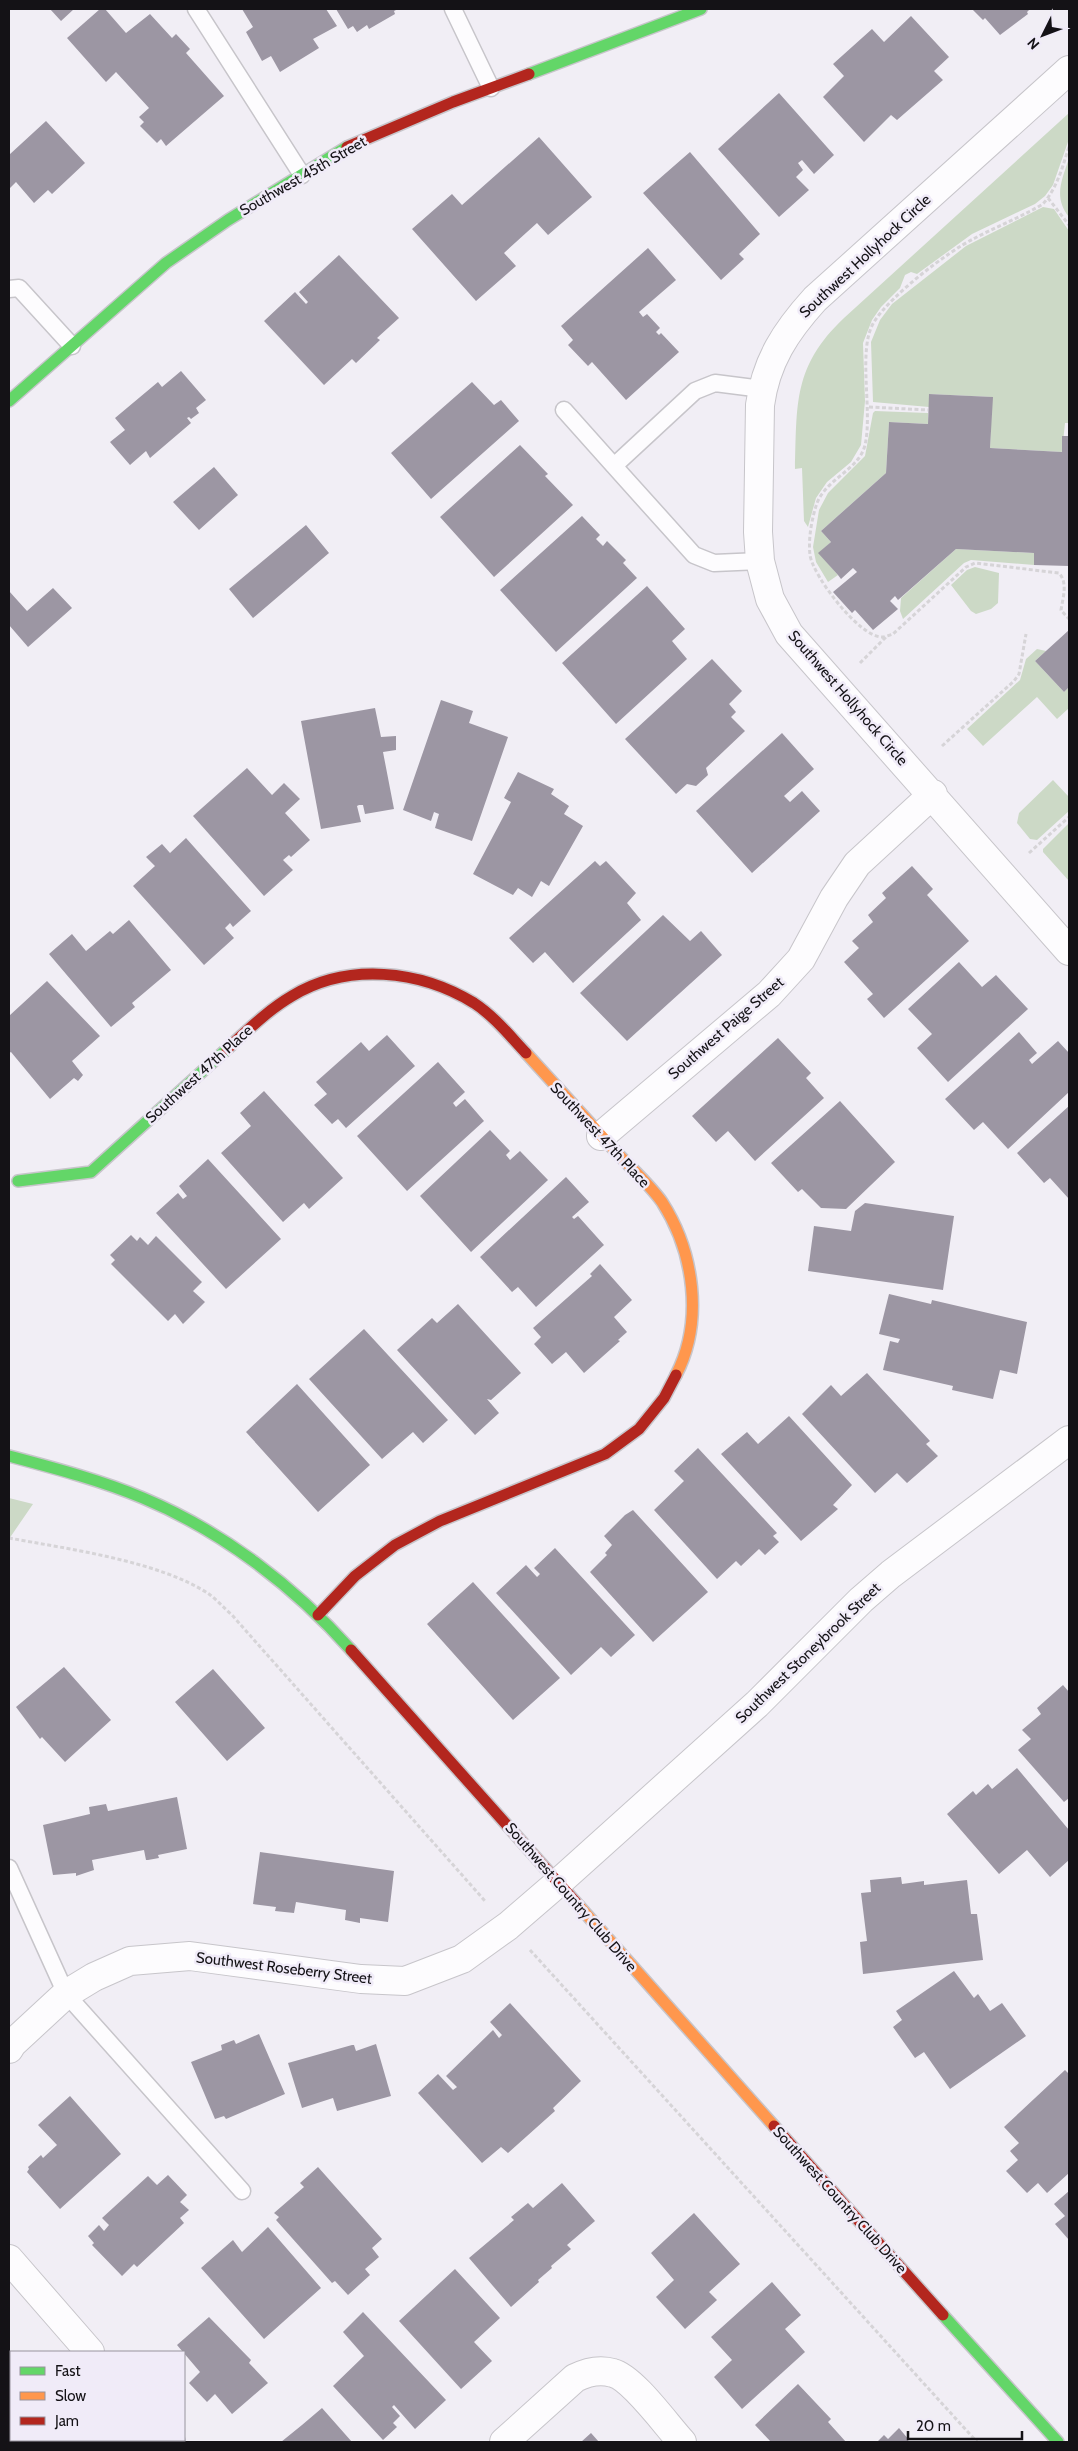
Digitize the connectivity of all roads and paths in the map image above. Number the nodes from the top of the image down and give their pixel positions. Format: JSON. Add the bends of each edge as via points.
{"nodes":[{"id":1,"x":196,"y":9,"type":"edge"},
{"id":2,"x":453,"y":9,"type":"edge"},
{"id":3,"x":701,"y":9,"type":"edge"},
{"id":4,"x":1069,"y":70,"type":"edge"},
{"id":5,"x":490,"y":88,"type":"junction"},
{"id":6,"x":1069,"y":147,"type":"edge"},
{"id":7,"x":302,"y":175,"type":"junction"},
{"id":8,"x":1048,"y":198,"type":"junction"},
{"id":9,"x":1069,"y":225,"type":"edge"},
{"id":10,"x":9,"y":289,"type":"edge"},
{"id":11,"x":72,"y":346,"type":"junction"},
{"id":12,"x":762,"y":389,"type":"junction"},
{"id":13,"x":9,"y":401,"type":"edge"},
{"id":14,"x":869,"y":407,"type":"junction"},
{"id":15,"x":564,"y":410,"type":"dead end"},
{"id":16,"x":928,"y":410,"type":"dead end"},
{"id":17,"x":614,"y":466,"type":"junction"},
{"id":18,"x":760,"y":561,"type":"junction"},
{"id":19,"x":1069,"y":619,"type":"edge"},
{"id":20,"x":1026,"y":634,"type":"dead end"},
{"id":21,"x":887,"y":636,"type":"junction"},
{"id":22,"x":872,"y":652,"type":"dead end"},
{"id":23,"x":942,"y":746,"type":"dead end"},
{"id":24,"x":933,"y":794,"type":"junction"},
{"id":25,"x":1069,"y":817,"type":"edge"},
{"id":26,"x":1004,"y":876,"type":"junction"},
{"id":27,"x":1069,"y":951,"type":"edge"},
{"id":28,"x":601,"y":1136,"type":"junction"},
{"id":29,"x":18,"y":1181,"type":"dead end"},
{"id":30,"x":1069,"y":1440,"type":"edge"},
{"id":31,"x":9,"y":1456,"type":"edge"},
{"id":32,"x":318,"y":1615,"type":"junction"},
{"id":33,"x":9,"y":1868,"type":"edge"},
{"id":34,"x":559,"y":1882,"type":"junction"},
{"id":35,"x":66,"y":1994,"type":"junction"},
{"id":36,"x":9,"y":2049,"type":"edge"},
{"id":37,"x":242,"y":2191,"type":"dead end"},
{"id":38,"x":9,"y":2259,"type":"edge"},
{"id":39,"x":89,"y":2351,"type":"edge"},
{"id":40,"x":504,"y":2442,"type":"edge"},
{"id":41,"x":682,"y":2442,"type":"edge"},
{"id":42,"x":1058,"y":2442,"type":"edge"}],
"edges":[{"from":1,"to":7,"type":"lane"},
{"from":2,"to":5,"type":"lane"},
{"from":3,"to":5,"type":"street","name":"Southwest 45th Street"},
{"from":4,"to":12,"type":"street","name":"Southwest Hollyhock Circle","via":[[815,299],[791,327],[770,364]]},
{"from":5,"to":7,"type":"street","name":"Southwest 45th Street","via":[[347,147]]},
{"from":6,"to":8,"type":"path","via":[[1059,180]]},
{"from":7,"to":11,"type":"street","name":"Southwest 45th Street","via":[[166,263]]},
{"from":8,"to":9,"type":"path"},
{"from":8,"to":14,"type":"path","via":[[1026,213],[964,244],[896,295],[884,308],[868,337]]},
{"from":10,"to":11,"type":"lane","via":[[18,288]]},
{"from":11,"to":13,"type":"street","name":"Southwest 45th Street"},
{"from":12,"to":17,"type":"lane","via":[[715,383],[695,391]]},
{"from":12,"to":18,"type":"street","name":"Southwest Hollyhock Circle","via":[[758,513]]},
{"from":14,"to":16,"type":"path"},
{"from":14,"to":21,"type":"path","via":[[861,456],[826,488],[818,502],[810,533],[810,554],[814,569],[850,618],[870,634]]},
{"from":15,"to":17,"type":"lane"},
{"from":17,"to":18,"type":"lane","via":[[694,555],[714,563]]},
{"from":18,"to":24,"type":"street","name":"Southwest Hollyhock Circle","via":[[770,599],[789,634]]},
{"from":19,"to":21,"type":"path","via":[[1061,610],[1065,588],[1059,573],[975,563],[966,567]]},
{"from":20,"to":23,"type":"path","via":[[1019,674],[1014,681]]},
{"from":21,"to":22,"type":"path"},
{"from":24,"to":26,"type":"street","name":"Southwest Hollyhock Circle"},
{"from":24,"to":28,"type":"street","name":"Southwest Paige Street","via":[[857,864],[800,959],[769,994]]},
{"from":25,"to":26,"type":"path"},
{"from":26,"to":27,"type":"street","name":"Southwest Hollyhock Circle"},
{"from":28,"to":29,"type":"street","name":"Southwest 47th Place","via":[[503,1028],[476,1004],[441,986],[406,976],[367,973],[329,980],[293,995],[261,1018],[91,1172]]},
{"from":28,"to":32,"type":"street","name":"Southwest 47th Place","via":[[660,1201],[681,1239],[691,1277],[692,1322],[682,1363],[664,1398],[639,1428],[605,1454],[440,1521],[395,1544],[355,1576]]},
{"from":30,"to":34,"type":"street","name":"Southwest Stoneybrook Street","via":[[869,1594],[757,1704]]},
{"from":31,"to":32,"type":"street","name":"Southwest Country Club Drive","via":[[100,1482],[159,1504],[271,1572]]},
{"from":32,"to":34,"type":"street","name":"Southwest Country Club Drive"},
{"from":33,"to":35,"type":"lane"},
{"from":34,"to":35,"type":"street","name":"Southwest Roseberry Street","via":[[508,1926],[462,1959],[405,1981],[361,1979],[190,1956],[130,1961]]},
{"from":34,"to":42,"type":"street","name":"Southwest Country Club Drive"},
{"from":35,"to":36,"type":"street","name":"Southwest Roseberry Street"},
{"from":35,"to":37,"type":"lane"},
{"from":38,"to":39,"type":"street"},
{"from":40,"to":41,"type":"street","via":[[575,2378],[590,2371],[613,2372],[627,2380]]}]}
